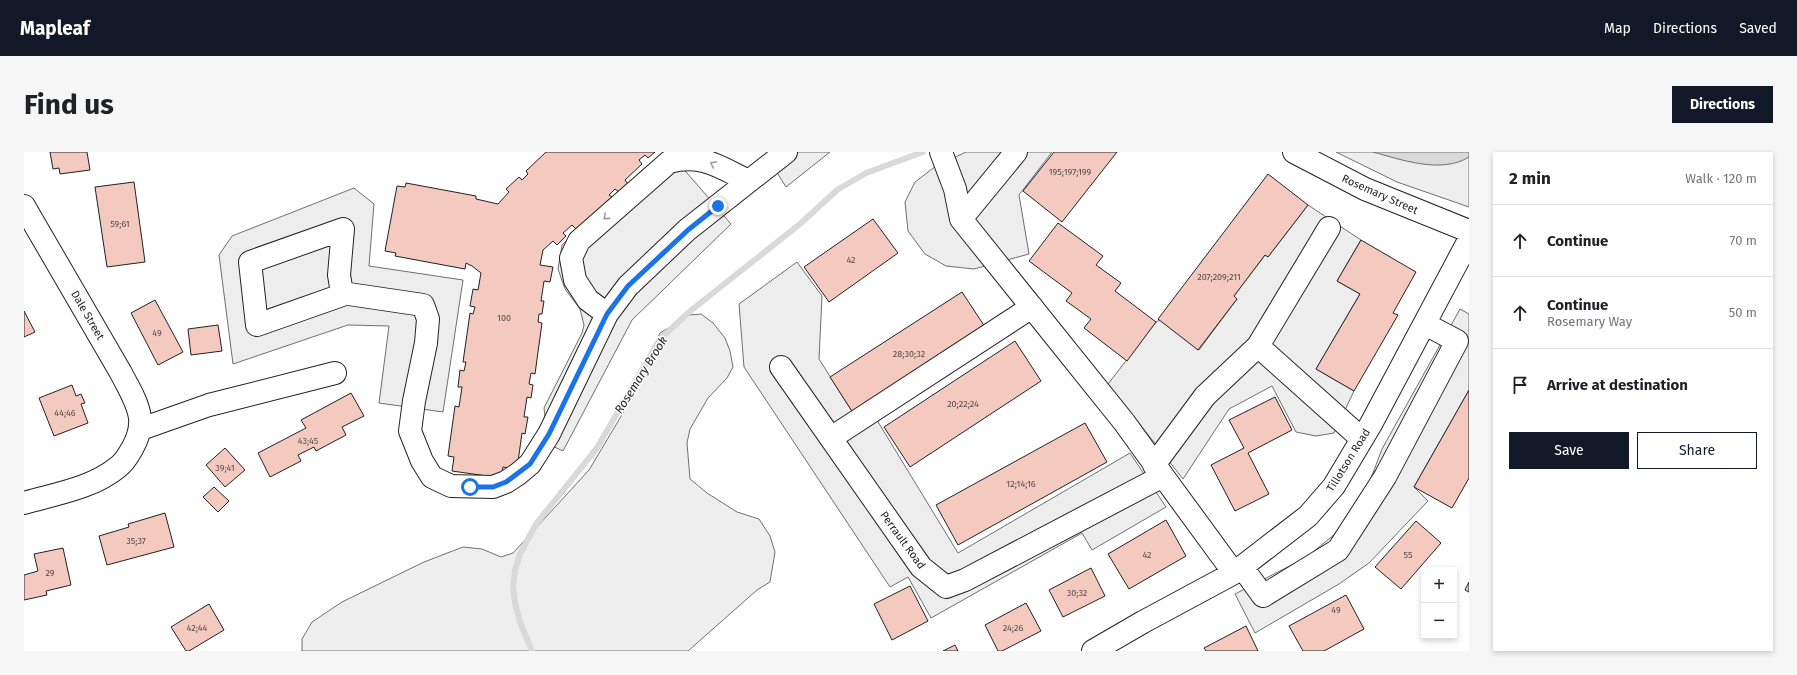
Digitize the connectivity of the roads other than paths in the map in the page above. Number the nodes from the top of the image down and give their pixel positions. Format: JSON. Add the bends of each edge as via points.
{"nodes":[{"id":1,"x":786,"y":152,"type":"edge"},
{"id":2,"x":1016,"y":152,"type":"edge"},
{"id":3,"x":1294,"y":152,"type":"edge"},
{"id":4,"x":942,"y":156,"type":"edge"},
{"id":5,"x":748,"y":181,"type":"junction"},
{"id":6,"x":24,"y":206,"type":"edge"},
{"id":7,"x":961,"y":219,"type":"junction"},
{"id":8,"x":1329,"y":228,"type":"dead end"},
{"id":9,"x":1469,"y":231,"type":"edge"},
{"id":10,"x":1469,"y":240,"type":"edge"},
{"id":11,"x":345,"y":294,"type":"junction"},
{"id":12,"x":1032,"y":307,"type":"junction"},
{"id":13,"x":607,"y":314,"type":"junction"},
{"id":14,"x":1424,"y":324,"type":"junction"},
{"id":15,"x":1463,"y":343,"type":"edge"},
{"id":16,"x":1258,"y":346,"type":"junction"},
{"id":17,"x":781,"y":367,"type":"dead end"},
{"id":18,"x":335,"y":373,"type":"dead end"},
{"id":19,"x":141,"y":429,"type":"junction"},
{"id":20,"x":831,"y":438,"type":"junction"},
{"id":21,"x":1362,"y":440,"type":"junction"},
{"id":22,"x":1159,"y":470,"type":"junction"},
{"id":23,"x":24,"y":503,"type":"edge"},
{"id":24,"x":1238,"y":570,"type":"junction"},
{"id":25,"x":1093,"y":651,"type":"edge"}],
"edges":[{"from":1,"to":5,"type":"street"},
{"from":2,"to":7,"type":"street"},
{"from":3,"to":9,"type":"street","name":"Rosemary Street","via":[[1365,189]]},
{"from":4,"to":7,"type":"street","via":[[955,189]]},
{"from":5,"to":13,"type":"street","via":[[688,230],[628,286]]},
{"from":5,"to":13,"type":"street","one_way":true,"via":[[707,160],[684,158],[669,162],[580,241],[571,258],[575,280],[588,300]]},
{"from":6,"to":19,"type":"street","name":"Dale Street","via":[[121,373],[134,399]]},
{"from":7,"to":12,"type":"street"},
{"from":8,"to":16,"type":"street"},
{"from":10,"to":14,"type":"street","name":"Tillotson Road"},
{"from":11,"to":11,"type":"street","via":[[340,288],[339,275],[343,229],[250,262],[257,325]]},
{"from":11,"to":13,"type":"street","via":[[423,305],[428,319],[426,343],[410,431],[432,476],[450,486],[493,487],[506,482],[530,464],[549,434]]},
{"from":12,"to":20,"type":"street"},
{"from":12,"to":22,"type":"street"},
{"from":14,"to":15,"type":"street"},
{"from":14,"to":21,"type":"street","name":"Tillotson Road"},
{"from":15,"to":24,"type":"street","via":[[1385,477],[1338,550],[1263,596]]},
{"from":16,"to":21,"type":"street"},
{"from":16,"to":22,"type":"street","via":[[1205,396]]},
{"from":17,"to":20,"type":"street","name":"Perrault Road"},
{"from":18,"to":19,"type":"street","via":[[209,405]]},
{"from":19,"to":23,"type":"street","via":[[128,457],[119,467],[88,484]]},
{"from":20,"to":22,"type":"street","name":"Perrault Road","via":[[921,567],[946,587],[965,580]]},
{"from":21,"to":24,"type":"street","name":"Tillotson Road","via":[[1334,486],[1308,516]]},
{"from":22,"to":24,"type":"street"},
{"from":24,"to":25,"type":"street","name":"Tillotson Road"}]}
